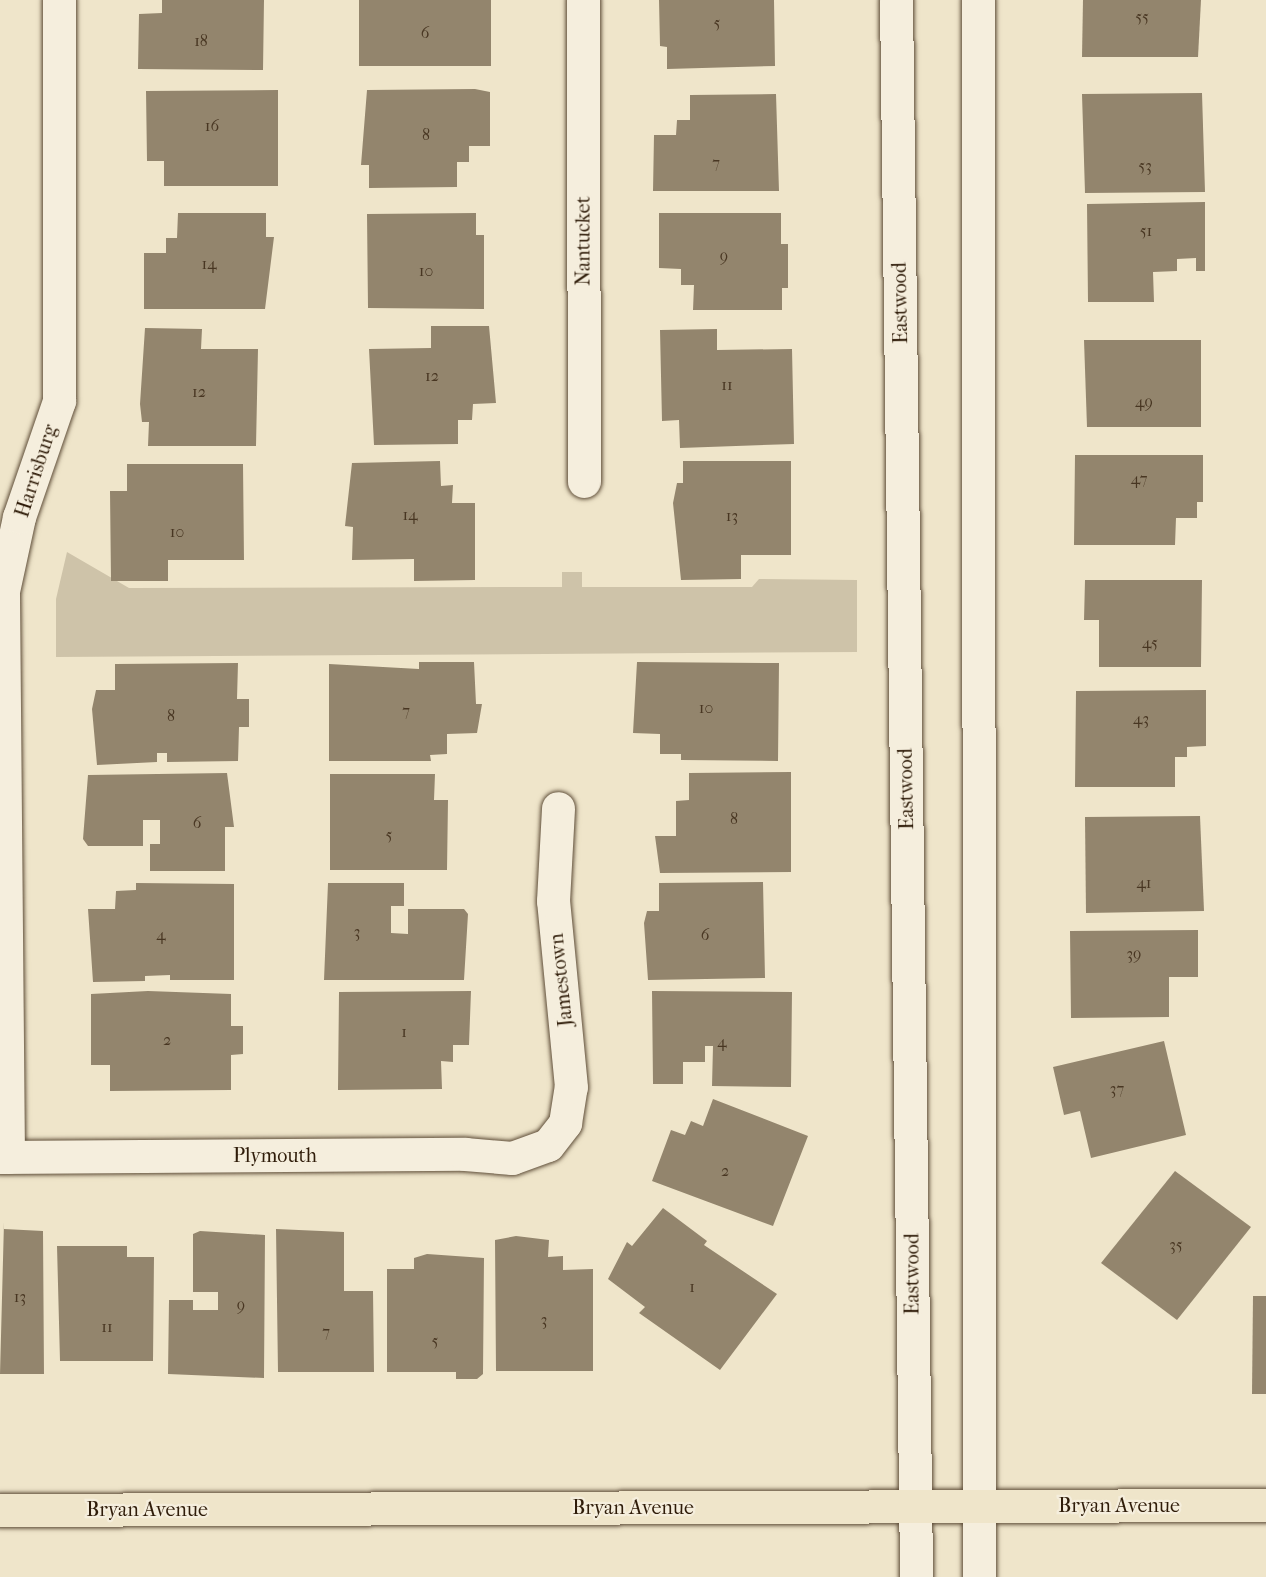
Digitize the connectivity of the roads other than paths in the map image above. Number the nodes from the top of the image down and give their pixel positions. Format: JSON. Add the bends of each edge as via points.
{"nodes":[{"id":1,"x":59,"y":0,"type":"edge"},
{"id":2,"x":583,"y":0,"type":"edge"},
{"id":3,"x":896,"y":0,"type":"edge"},
{"id":4,"x":978,"y":0,"type":"edge"},
{"id":5,"x":584,"y":481,"type":"dead end"},
{"id":6,"x":558,"y":808,"type":"dead end"},
{"id":7,"x":548,"y":1145,"type":"joint"},
{"id":8,"x":4,"y":1157,"type":"edge"},
{"id":9,"x":981,"y":1505,"type":"junction"},
{"id":10,"x":1266,"y":1505,"type":"edge"},
{"id":11,"x":913,"y":1506,"type":"junction"},
{"id":12,"x":0,"y":1510,"type":"edge"},
{"id":13,"x":916,"y":1577,"type":"edge"},
{"id":14,"x":979,"y":1577,"type":"edge"}],
"edges":[{"from":1,"to":8,"type":"street","name":"Harrisburg","via":[[59,401],[19,518],[3,591]]},
{"from":2,"to":5,"type":"street","name":"Nantucket"},
{"from":3,"to":11,"type":"street","name":"Eastwood"},
{"from":4,"to":9,"type":"street"},
{"from":6,"to":7,"type":"street","name":"Jamestown","via":[[553,901],[571,1087],[565,1123]]},
{"from":7,"to":8,"type":"street","name":"Plymouth","via":[[512,1158],[465,1154]]},
{"from":9,"to":10,"type":"main road","name":"Bryan Avenue"},
{"from":9,"to":11,"type":"main road","name":"Bryan Avenue"},
{"from":9,"to":14,"type":"street"},
{"from":11,"to":12,"type":"main road","name":"Bryan Avenue"},
{"from":11,"to":13,"type":"street","name":"Eastwood"}]}
